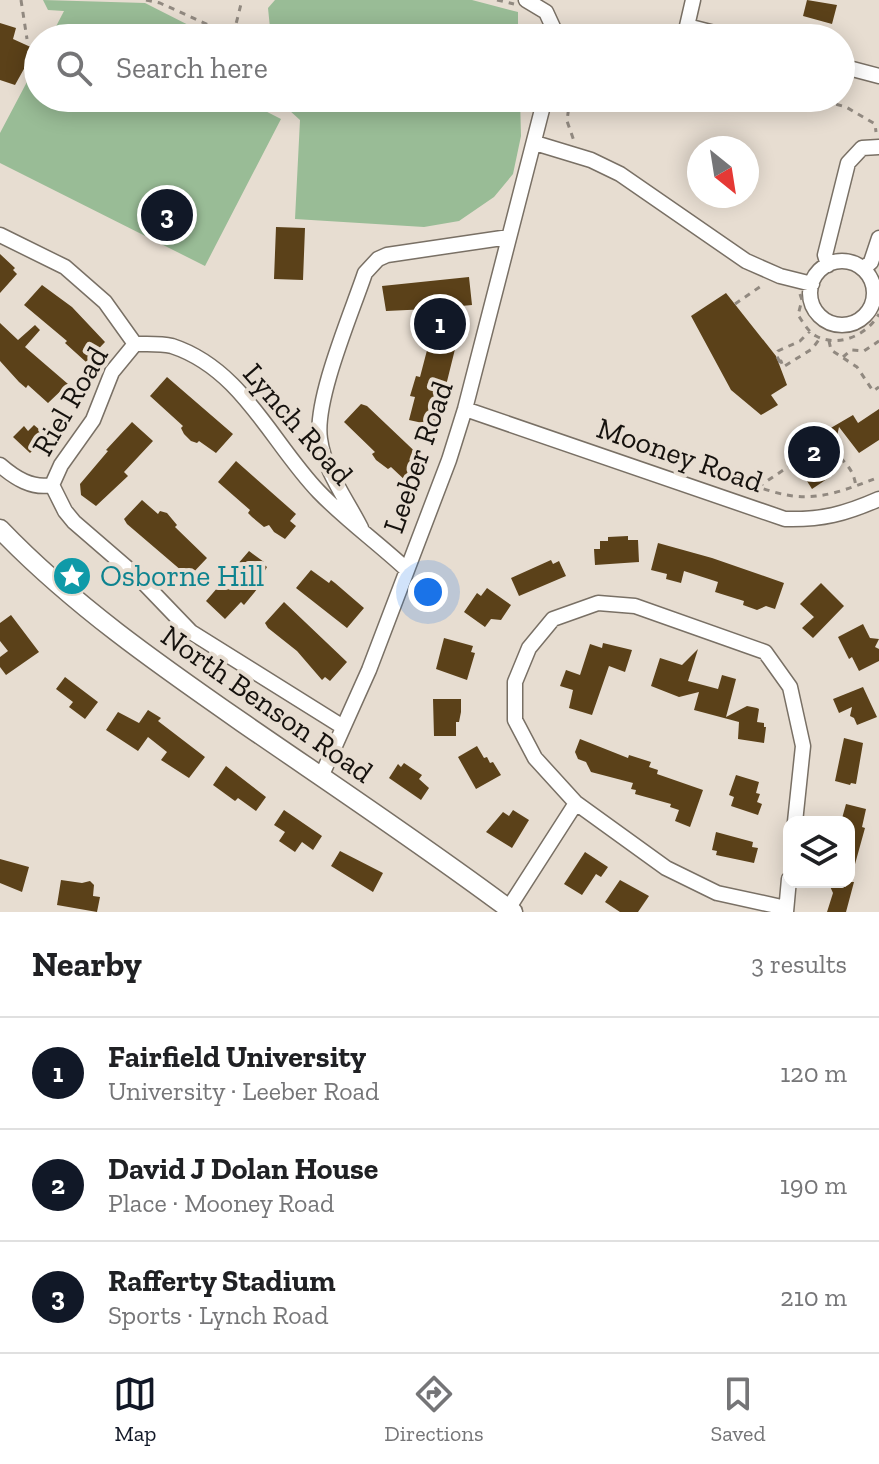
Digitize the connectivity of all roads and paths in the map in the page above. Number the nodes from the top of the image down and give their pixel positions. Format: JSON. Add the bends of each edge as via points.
{"nodes":[{"id":1,"x":21,"y":0,"type":"edge"},
{"id":2,"x":146,"y":0,"type":"edge"},
{"id":3,"x":242,"y":0,"type":"edge"},
{"id":4,"x":526,"y":0,"type":"edge"},
{"id":5,"x":693,"y":0,"type":"edge"},
{"id":6,"x":25,"y":24,"type":"edge"},
{"id":7,"x":206,"y":24,"type":"edge"},
{"id":8,"x":236,"y":24,"type":"edge"},
{"id":9,"x":552,"y":24,"type":"edge"},
{"id":10,"x":687,"y":24,"type":"edge"},
{"id":11,"x":855,"y":70,"type":"edge"},
{"id":12,"x":879,"y":76,"type":"edge"},
{"id":13,"x":542,"y":112,"type":"edge"},
{"id":14,"x":855,"y":112,"type":"edge"},
{"id":15,"x":535,"y":143,"type":"junction"},
{"id":16,"x":878,"y":146,"type":"edge"},
{"id":17,"x":0,"y":235,"type":"edge"},
{"id":18,"x":509,"y":237,"type":"junction"},
{"id":19,"x":879,"y":238,"type":"edge"},
{"id":20,"x":828,"y":265,"type":"junction"},
{"id":21,"x":863,"y":269,"type":"junction"},
{"id":22,"x":769,"y":282,"type":"dead end"},
{"id":23,"x":812,"y":284,"type":"junction"},
{"id":24,"x":795,"y":289,"type":"dead end"},
{"id":25,"x":735,"y":304,"type":"dead end"},
{"id":26,"x":879,"y":314,"type":"edge"},
{"id":27,"x":810,"y":331,"type":"junction"},
{"id":28,"x":821,"y":337,"type":"junction"},
{"id":29,"x":829,"y":339,"type":"junction"},
{"id":30,"x":879,"y":341,"type":"edge"},
{"id":31,"x":135,"y":344,"type":"junction"},
{"id":32,"x":843,"y":357,"type":"junction"},
{"id":33,"x":879,"y":387,"type":"edge"},
{"id":34,"x":465,"y":409,"type":"junction"},
{"id":35,"x":835,"y":447,"type":"dead end"},
{"id":36,"x":800,"y":459,"type":"dead end"},
{"id":37,"x":0,"y":465,"type":"edge"},
{"id":38,"x":730,"y":476,"type":"dead end"},
{"id":39,"x":879,"y":477,"type":"edge"},
{"id":40,"x":52,"y":485,"type":"junction"},
{"id":41,"x":758,"y":487,"type":"junction"},
{"id":42,"x":856,"y":487,"type":"junction"},
{"id":43,"x":879,"y":499,"type":"edge"},
{"id":44,"x":361,"y":528,"type":"junction"},
{"id":45,"x":0,"y":529,"type":"edge"},
{"id":46,"x":406,"y":569,"type":"junction"},
{"id":47,"x":343,"y":727,"type":"junction"},
{"id":48,"x":321,"y":777,"type":"junction"},
{"id":49,"x":576,"y":803,"type":"junction"},
{"id":50,"x":796,"y":816,"type":"edge"},
{"id":51,"x":788,"y":888,"type":"edge"},
{"id":52,"x":786,"y":910,"type":"edge"},
{"id":53,"x":509,"y":911,"type":"edge"}],
"edges":[{"from":1,"to":6,"type":"path"},
{"from":2,"to":7,"type":"path"},
{"from":3,"to":8,"type":"path"},
{"from":4,"to":9,"type":"street","via":[[546,12]]},
{"from":5,"to":10,"type":"street"},
{"from":11,"to":12,"type":"street"},
{"from":13,"to":15,"type":"street","name":"Leeber Road"},
{"from":14,"to":16,"type":"path","via":[[875,124]]},
{"from":15,"to":18,"type":"street","name":"Leeber Road"},
{"from":15,"to":23,"type":"street","via":[[620,174],[738,256]]},
{"from":16,"to":20,"type":"street","via":[[862,148],[848,163],[825,255]]},
{"from":17,"to":31,"type":"street","via":[[65,267],[105,302]]},
{"from":18,"to":34,"type":"street","name":"Leeber Road"},
{"from":18,"to":44,"type":"street","name":"Lynch Road","via":[[387,255],[365,273],[326,389],[320,428],[332,472]]},
{"from":19,"to":21,"type":"street"},
{"from":20,"to":21,"type":"street","via":[[846,262]]},
{"from":20,"to":23,"type":"street"},
{"from":21,"to":23,"type":"street","via":[[874,298],[865,316],[845,325],[817,314]]},
{"from":22,"to":25,"type":"path"},
{"from":24,"to":27,"type":"path","via":[[802,300],[798,315]]},
{"from":26,"to":29,"type":"path","via":[[844,341]]},
{"from":27,"to":28,"type":"path"},
{"from":27,"to":28,"type":"path","via":[[778,351],[783,367]]},
{"from":28,"to":29,"type":"path"},
{"from":29,"to":32,"type":"path","via":[[831,350]]},
{"from":30,"to":32,"type":"path"},
{"from":31,"to":40,"type":"street","name":"Riel Road","via":[[112,372],[93,420]]},
{"from":31,"to":44,"type":"street","name":"Lynch Road","via":[[173,347],[225,377],[267,423],[300,471]]},
{"from":32,"to":33,"type":"path","via":[[873,391]]},
{"from":34,"to":43,"type":"street","name":"Mooney Road","via":[[785,519],[835,516]]},
{"from":34,"to":46,"type":"street","name":"Leeber Road"},
{"from":35,"to":42,"type":"path","via":[[851,468]]},
{"from":36,"to":41,"type":"path"},
{"from":37,"to":40,"type":"street","via":[[22,481]]},
{"from":38,"to":41,"type":"path"},
{"from":39,"to":42,"type":"path"},
{"from":40,"to":47,"type":"street","via":[[74,522],[191,632]]},
{"from":41,"to":42,"type":"path","via":[[811,499]]},
{"from":44,"to":46,"type":"street","name":"Lynch Road"},
{"from":45,"to":48,"type":"main road","name":"North Benson Road","via":[[95,615]]},
{"from":46,"to":47,"type":"street","name":"Leeber Road"},
{"from":47,"to":48,"type":"street","name":"Leeber Road"},
{"from":48,"to":53,"type":"main road","name":"North Benson Road"},
{"from":49,"to":50,"type":"street","via":[[535,758],[515,720],[515,682],[529,648],[553,619],[598,603],[635,606],[765,652],[790,687],[803,746]]},
{"from":49,"to":52,"type":"street","via":[[666,868],[717,893]]},
{"from":49,"to":53,"type":"street"},
{"from":51,"to":52,"type":"street"}]}
